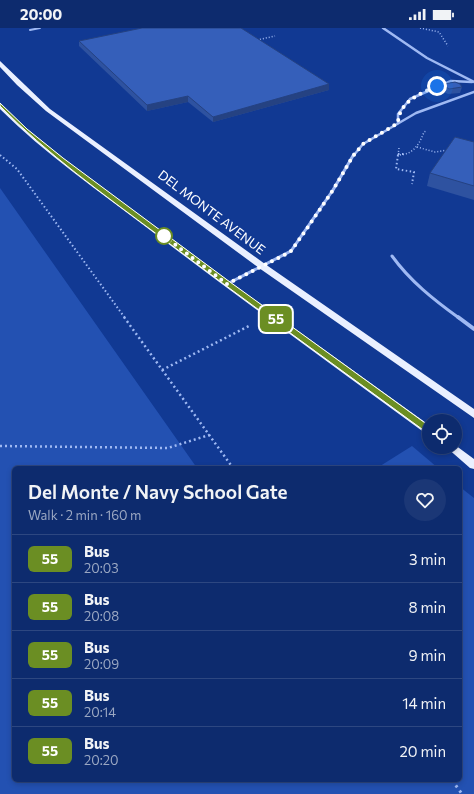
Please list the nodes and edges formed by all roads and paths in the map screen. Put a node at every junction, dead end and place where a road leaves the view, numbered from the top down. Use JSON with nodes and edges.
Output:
{"nodes":[{"id":1,"x":40,"y":28,"type":"edge"},
{"id":2,"x":383,"y":28,"type":"edge"},
{"id":3,"x":420,"y":28,"type":"edge"},
{"id":4,"x":30,"y":30,"type":"dead end"},
{"id":5,"x":274,"y":36,"type":"dead end"},
{"id":6,"x":254,"y":41,"type":"edge"},
{"id":7,"x":449,"y":48,"type":"dead end"},
{"id":8,"x":0,"y":63,"type":"edge"},
{"id":9,"x":474,"y":82,"type":"edge"},
{"id":10,"x":474,"y":88,"type":"edge"},
{"id":11,"x":474,"y":92,"type":"edge"},
{"id":12,"x":0,"y":105,"type":"edge"},
{"id":13,"x":398,"y":123,"type":"junction"},
{"id":14,"x":417,"y":147,"type":"dead end"},
{"id":15,"x":453,"y":150,"type":"edge"},
{"id":16,"x":398,"y":155,"type":"dead end"},
{"id":17,"x":0,"y":156,"type":"edge"},
{"id":18,"x":412,"y":184,"type":"dead end"},
{"id":19,"x":392,"y":256,"type":"dead end"},
{"id":20,"x":262,"y":266,"type":"junction"},
{"id":21,"x":227,"y":284,"type":"junction"},
{"id":22,"x":253,"y":324,"type":"dead end"},
{"id":23,"x":474,"y":329,"type":"edge"},
{"id":24,"x":162,"y":370,"type":"junction"},
{"id":25,"x":474,"y":414,"type":"edge"},
{"id":26,"x":422,"y":425,"type":"edge"},
{"id":27,"x":209,"y":434,"type":"junction"},
{"id":28,"x":0,"y":446,"type":"edge"},
{"id":29,"x":460,"y":454,"type":"edge"},
{"id":30,"x":474,"y":465,"type":"edge"},
{"id":31,"x":232,"y":466,"type":"edge"},
{"id":32,"x":453,"y":782,"type":"edge"},
{"id":33,"x":462,"y":794,"type":"edge"}],
"edges":[{"from":1,"to":4,"type":"lane"},
{"from":2,"to":9,"type":"street"},
{"from":3,"to":7,"type":"path"},
{"from":5,"to":6,"type":"path"},
{"from":8,"to":20,"type":"main road","name":"DEL MONTE AVENUE"},
{"from":9,"to":10,"type":"street"},
{"from":9,"to":13,"type":"street"},
{"from":11,"to":13,"type":"street"},
{"from":12,"to":21,"type":"main road"},
{"from":13,"to":20,"type":"street"},
{"from":14,"to":15,"type":"path"},
{"from":16,"to":18,"type":"path"},
{"from":17,"to":24,"type":"path"},
{"from":19,"to":23,"type":"street"},
{"from":20,"to":21,"type":"street"},
{"from":20,"to":25,"type":"main road","name":"DEL MONTE AVENUE"},
{"from":21,"to":26,"type":"main road"},
{"from":22,"to":24,"type":"path"},
{"from":24,"to":27,"type":"path"},
{"from":27,"to":28,"type":"path"},
{"from":27,"to":31,"type":"path"},
{"from":29,"to":30,"type":"main road"},
{"from":32,"to":33,"type":"path"}]}
